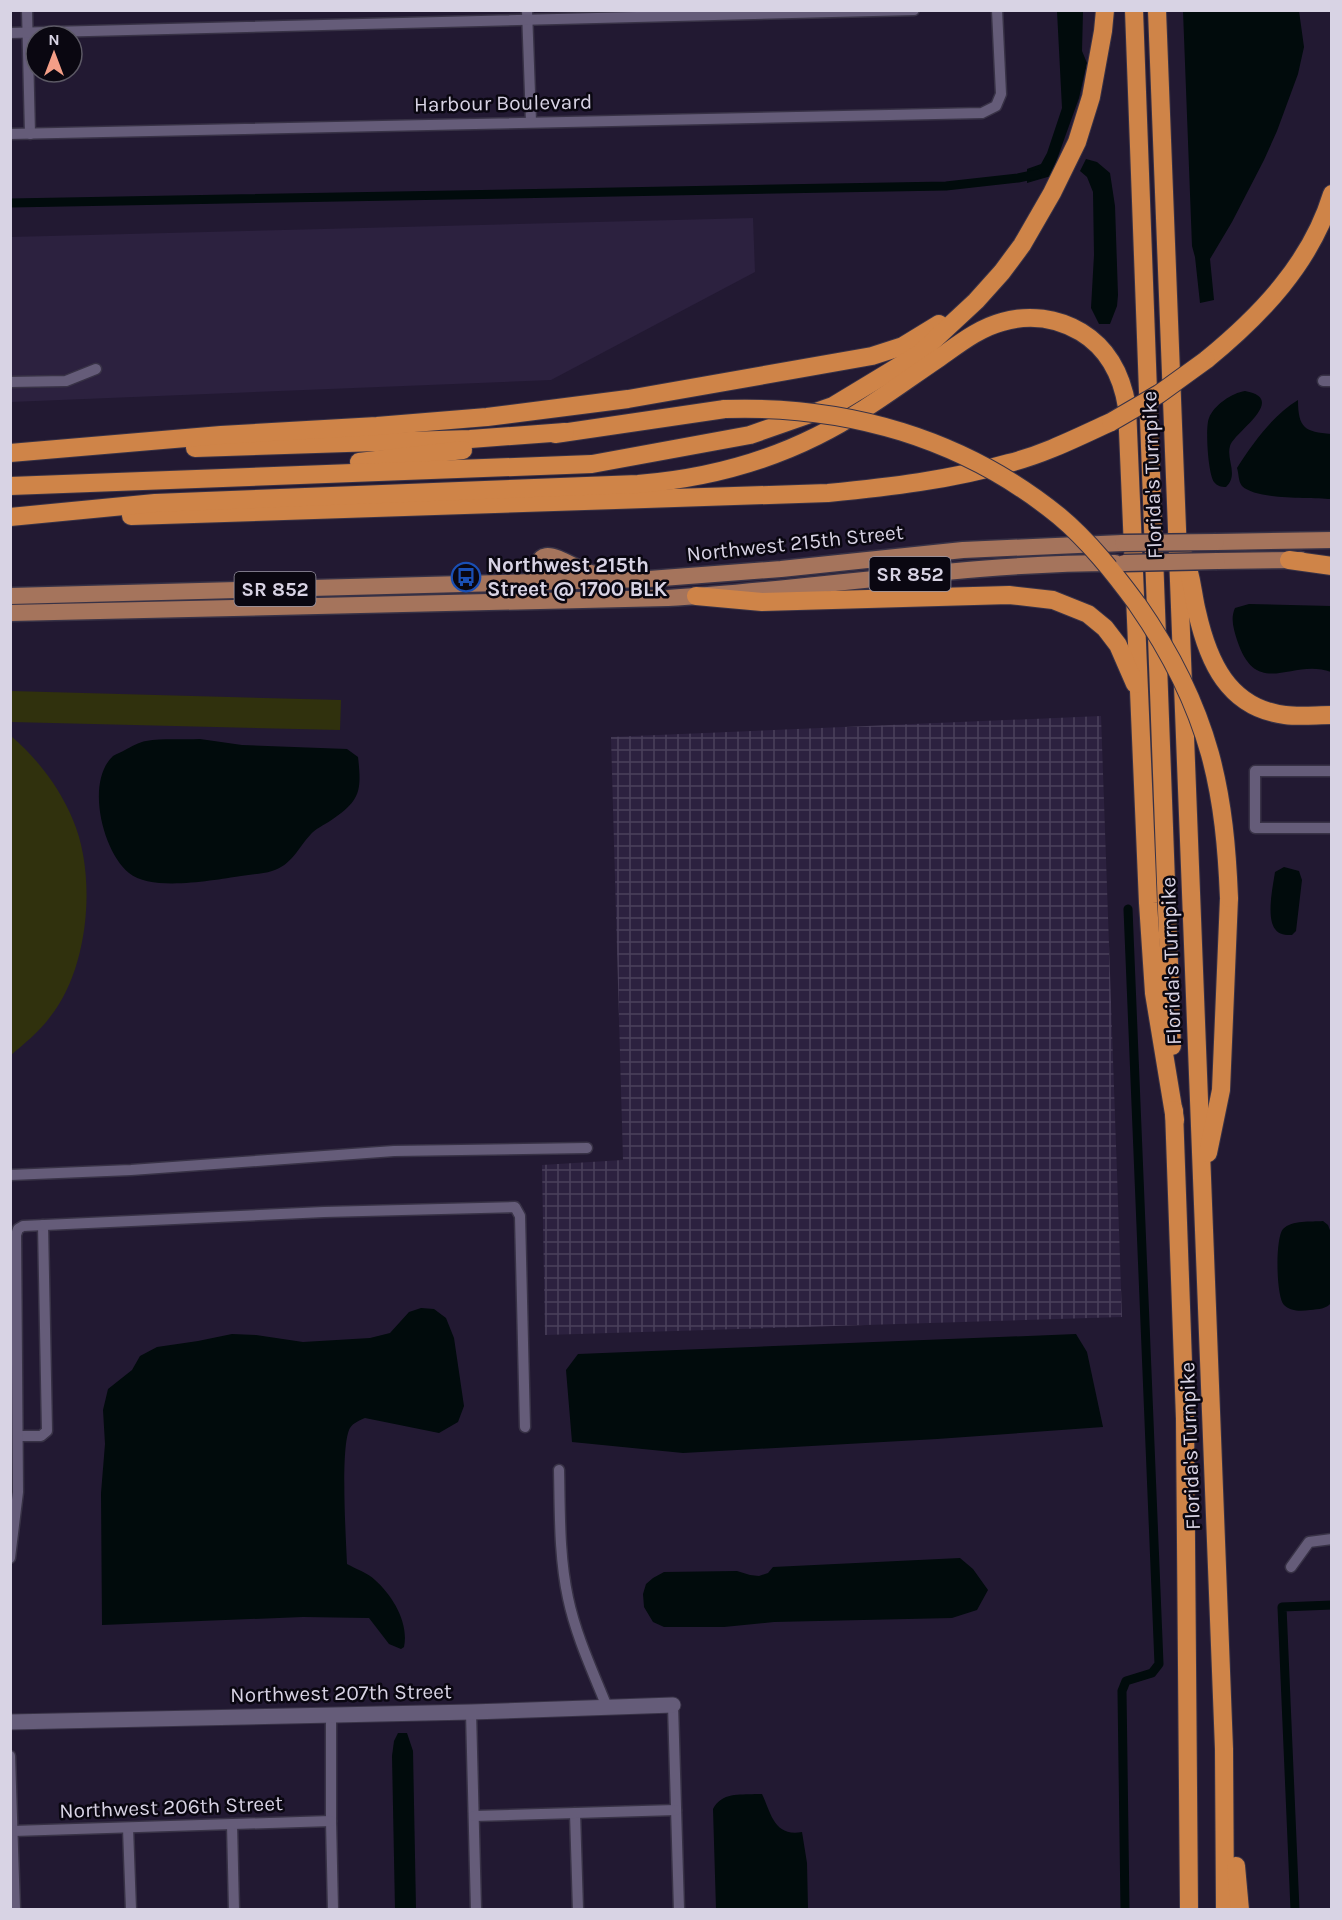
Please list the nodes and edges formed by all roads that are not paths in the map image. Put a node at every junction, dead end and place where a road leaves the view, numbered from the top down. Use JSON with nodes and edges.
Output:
{"nodes":[{"id":1,"x":914,"y":10,"type":"edge"},
{"id":2,"x":997,"y":10,"type":"edge"},
{"id":3,"x":1105,"y":10,"type":"edge"},
{"id":4,"x":1134,"y":10,"type":"edge"},
{"id":5,"x":1157,"y":10,"type":"edge"},
{"id":6,"x":527,"y":15,"type":"edge"},
{"id":7,"x":84,"y":30,"type":"edge"},
{"id":8,"x":29,"y":84,"type":"edge"},
{"id":9,"x":531,"y":122,"type":"junction"},
{"id":10,"x":10,"y":134,"type":"edge"},
{"id":11,"x":30,"y":134,"type":"junction"},
{"id":12,"x":1332,"y":194,"type":"edge"},
{"id":13,"x":1047,"y":202,"type":"junction"},
{"id":14,"x":96,"y":369,"type":"dead end"},
{"id":15,"x":10,"y":382,"type":"edge"},
{"id":16,"x":565,"y":432,"type":"junction"},
{"id":17,"x":10,"y":454,"type":"edge"},
{"id":18,"x":233,"y":476,"type":"junction"},
{"id":19,"x":10,"y":486,"type":"edge"},
{"id":20,"x":10,"y":519,"type":"edge"},
{"id":21,"x":1177,"y":540,"type":"junction"},
{"id":22,"x":1332,"y":540,"type":"edge"},
{"id":23,"x":1332,"y":559,"type":"edge"},
{"id":24,"x":1289,"y":560,"type":"junction"},
{"id":25,"x":1332,"y":566,"type":"edge"},
{"id":26,"x":616,"y":581,"type":"junction"},
{"id":27,"x":539,"y":583,"type":"junction"},
{"id":28,"x":10,"y":596,"type":"edge"},
{"id":29,"x":696,"y":597,"type":"junction"},
{"id":30,"x":10,"y":613,"type":"edge"},
{"id":31,"x":1140,"y":697,"type":"junction"},
{"id":32,"x":1332,"y":715,"type":"edge"},
{"id":33,"x":1332,"y":771,"type":"edge"},
{"id":34,"x":1332,"y":828,"type":"edge"},
{"id":35,"x":1175,"y":1120,"type":"junction"},
{"id":36,"x":587,"y":1148,"type":"dead end"},
{"id":37,"x":10,"y":1175,"type":"edge"},
{"id":38,"x":1203,"y":1181,"type":"junction"},
{"id":39,"x":43,"y":1225,"type":"junction"},
{"id":40,"x":525,"y":1426,"type":"dead end"},
{"id":41,"x":18,"y":1436,"type":"junction"},
{"id":42,"x":559,"y":1470,"type":"dead end"},
{"id":43,"x":1332,"y":1539,"type":"edge"},
{"id":44,"x":10,"y":1558,"type":"edge"},
{"id":45,"x":1292,"y":1567,"type":"dead end"},
{"id":46,"x":672,"y":1705,"type":"joint"},
{"id":47,"x":607,"y":1707,"type":"junction"},
{"id":48,"x":471,"y":1712,"type":"junction"},
{"id":49,"x":331,"y":1714,"type":"junction"},
{"id":50,"x":10,"y":1722,"type":"edge"},
{"id":51,"x":1224,"y":1749,"type":"junction"},
{"id":52,"x":10,"y":1756,"type":"edge"},
{"id":53,"x":676,"y":1810,"type":"junction"},
{"id":54,"x":575,"y":1813,"type":"junction"},
{"id":55,"x":474,"y":1816,"type":"junction"},
{"id":56,"x":331,"y":1821,"type":"junction"},
{"id":57,"x":232,"y":1824,"type":"junction"},
{"id":58,"x":129,"y":1828,"type":"junction"},
{"id":59,"x":13,"y":1831,"type":"junction"},
{"id":60,"x":15,"y":1910,"type":"edge"},
{"id":61,"x":131,"y":1910,"type":"edge"},
{"id":62,"x":234,"y":1910,"type":"edge"},
{"id":63,"x":333,"y":1910,"type":"edge"},
{"id":64,"x":476,"y":1910,"type":"edge"},
{"id":65,"x":578,"y":1910,"type":"edge"},
{"id":66,"x":679,"y":1910,"type":"edge"},
{"id":67,"x":1189,"y":1910,"type":"edge"},
{"id":68,"x":1226,"y":1910,"type":"edge"},
{"id":69,"x":1240,"y":1910,"type":"edge"}],
"edges":[{"from":1,"to":6,"type":"street"},
{"from":2,"to":9,"type":"street","name":"Harbour Boulevard"},
{"from":3,"to":13,"type":"highway"},
{"from":4,"to":35,"type":"highway","name":"Florida's Turnpike"},
{"from":5,"to":21,"type":"highway","name":"Florida's Turnpike"},
{"from":6,"to":7,"type":"street"},
{"from":6,"to":9,"type":"street"},
{"from":8,"to":11,"type":"street"},
{"from":9,"to":11,"type":"street","name":"Harbour Boulevard"},
{"from":10,"to":11,"type":"street","name":"Harbour Boulevard"},
{"from":12,"to":20,"type":"highway","bridge":true},
{"from":13,"to":17,"type":"highway"},
{"from":13,"to":18,"type":"highway"},
{"from":14,"to":15,"type":"street"},
{"from":16,"to":17,"type":"highway"},
{"from":16,"to":18,"type":"highway"},
{"from":16,"to":38,"type":"highway","bridge":true},
{"from":18,"to":19,"type":"highway"},
{"from":20,"to":31,"type":"highway"},
{"from":21,"to":32,"type":"highway"},
{"from":21,"to":38,"type":"highway","name":"Florida's Turnpike"},
{"from":22,"to":26,"type":"main road","name":"Northwest 215th Street","number":"SR 852","bridge":true},
{"from":23,"to":24,"type":"main road","name":"Northwest 215th Street","number":"SR 852"},
{"from":24,"to":25,"type":"highway"},
{"from":24,"to":29,"type":"main road","name":"Northwest 215th Street","number":"SR 852","bridge":true},
{"from":26,"to":27,"type":"main road","name":"Northwest 215th Street","number":"SR 852"},
{"from":26,"to":27,"type":"main road"},
{"from":27,"to":28,"type":"main road","name":"Northwest 215th Street","number":"SR 852"},
{"from":29,"to":30,"type":"main road","name":"Northwest 215th Street","number":"SR 852"},
{"from":29,"to":31,"type":"highway"},
{"from":31,"to":35,"type":"highway"},
{"from":33,"to":34,"type":"street"},
{"from":35,"to":67,"type":"highway","name":"Florida's Turnpike"},
{"from":36,"to":37,"type":"street"},
{"from":38,"to":51,"type":"highway","name":"Florida's Turnpike"},
{"from":39,"to":40,"type":"street"},
{"from":39,"to":41,"type":"street"},
{"from":39,"to":41,"type":"street"},
{"from":41,"to":44,"type":"street"},
{"from":42,"to":47,"type":"street"},
{"from":43,"to":45,"type":"street"},
{"from":46,"to":47,"type":"street","name":"Northwest 207th Street"},
{"from":46,"to":53,"type":"street"},
{"from":47,"to":48,"type":"street","name":"Northwest 207th Street"},
{"from":48,"to":49,"type":"street","name":"Northwest 207th Street"},
{"from":48,"to":55,"type":"street"},
{"from":49,"to":50,"type":"street","name":"Northwest 207th Street"},
{"from":49,"to":56,"type":"street"},
{"from":51,"to":68,"type":"highway","name":"Florida's Turnpike"},
{"from":51,"to":69,"type":"highway"},
{"from":52,"to":59,"type":"street"},
{"from":53,"to":54,"type":"street"},
{"from":53,"to":66,"type":"street"},
{"from":54,"to":55,"type":"street"},
{"from":54,"to":65,"type":"street"},
{"from":55,"to":64,"type":"street"},
{"from":56,"to":57,"type":"street","name":"Northwest 206th Street"},
{"from":56,"to":63,"type":"street"},
{"from":57,"to":58,"type":"street","name":"Northwest 206th Street"},
{"from":57,"to":62,"type":"street"},
{"from":58,"to":59,"type":"street","name":"Northwest 206th Street"},
{"from":58,"to":61,"type":"street"},
{"from":59,"to":60,"type":"street"}]}
